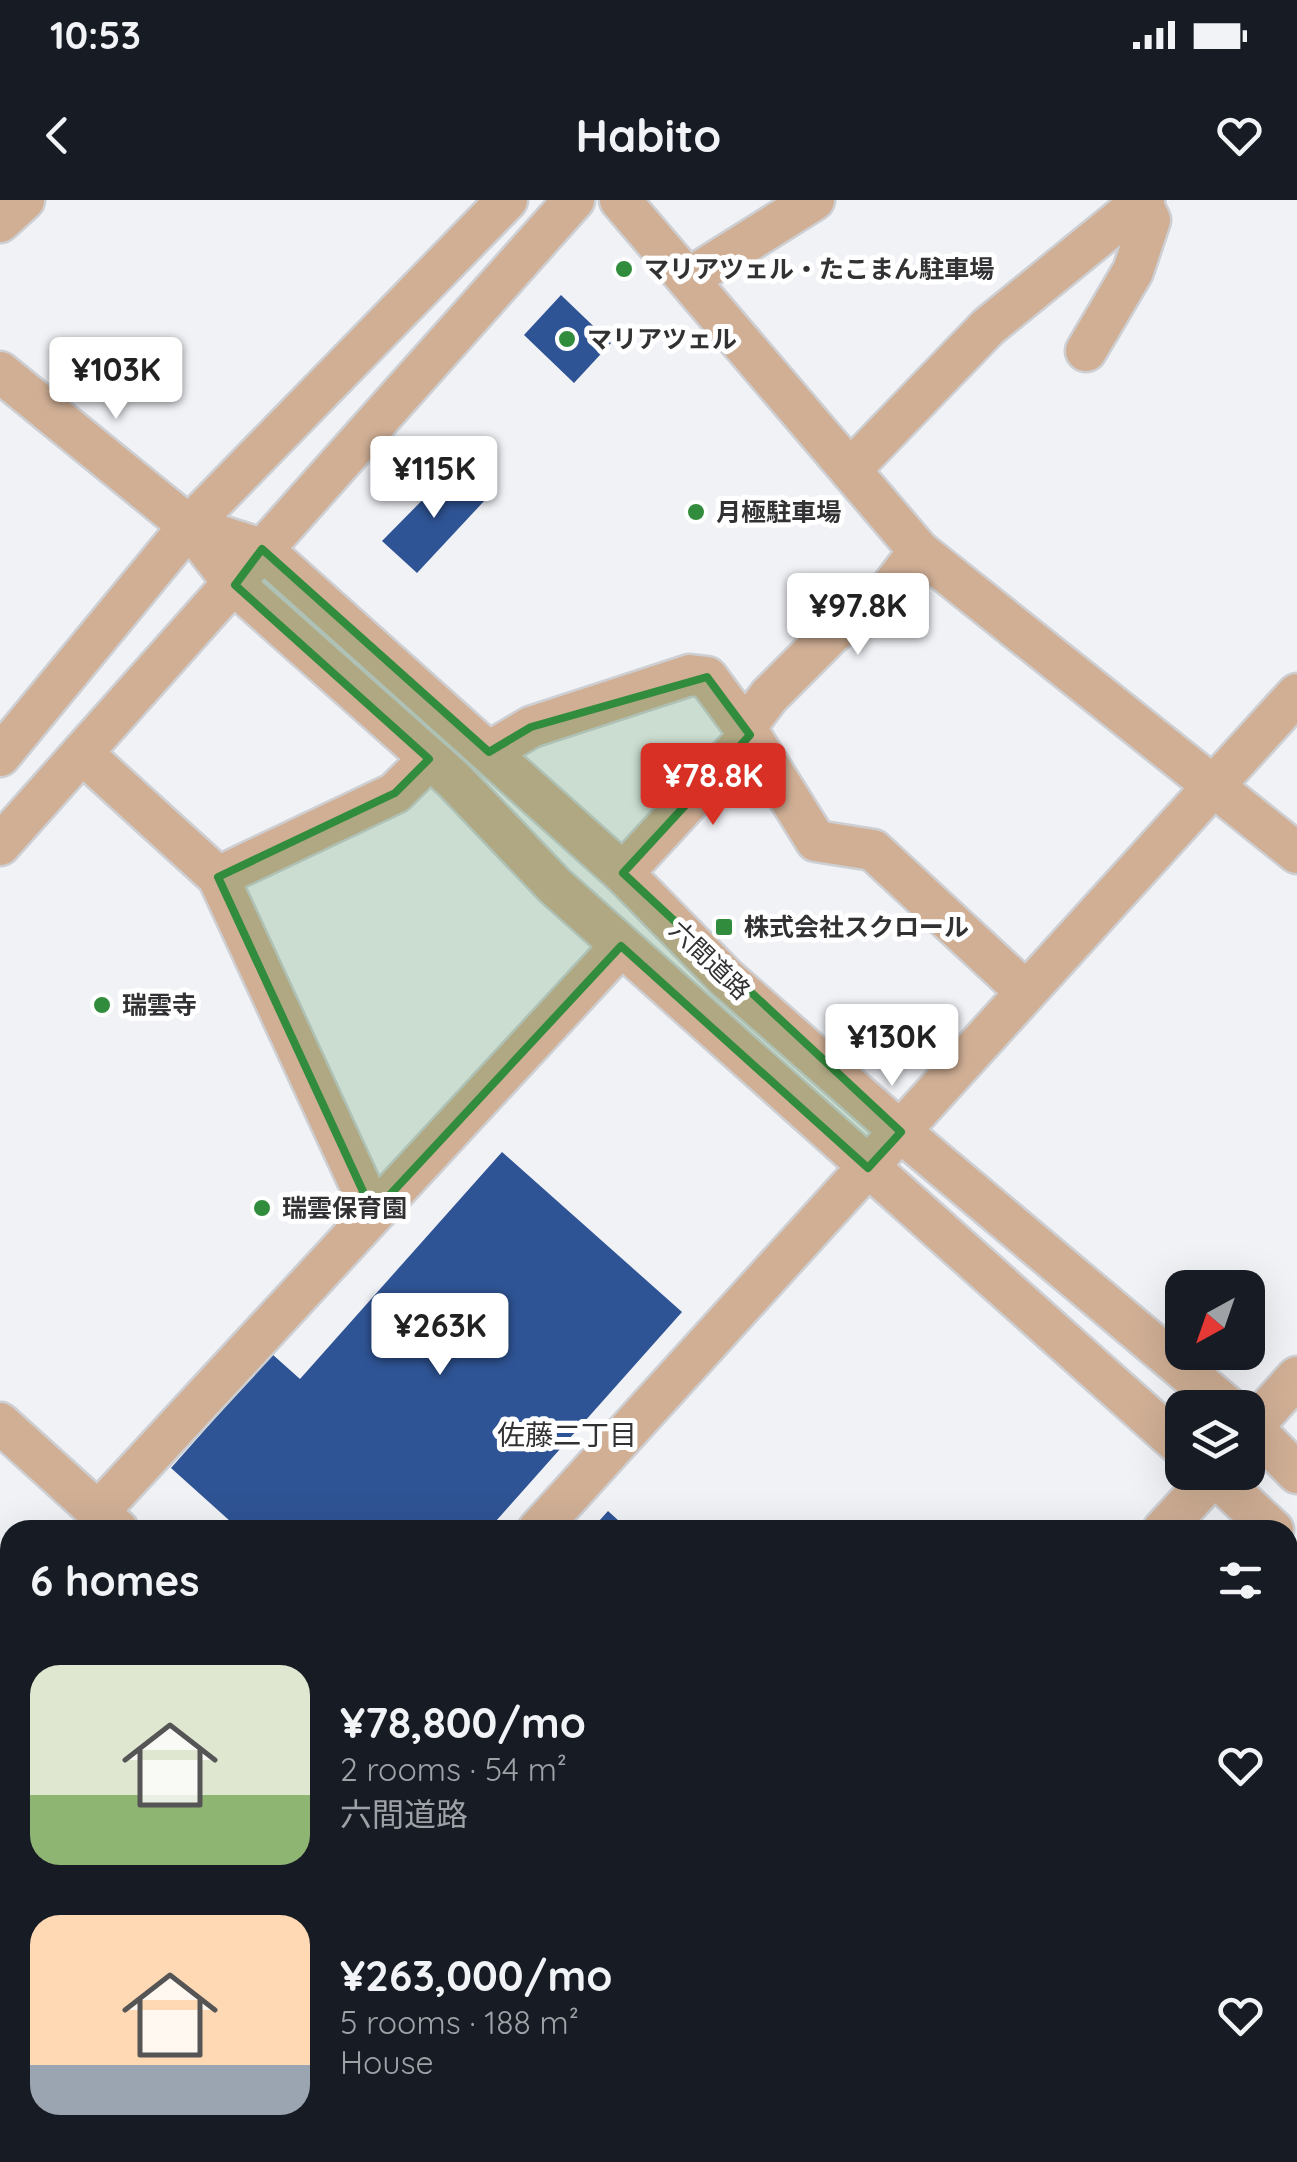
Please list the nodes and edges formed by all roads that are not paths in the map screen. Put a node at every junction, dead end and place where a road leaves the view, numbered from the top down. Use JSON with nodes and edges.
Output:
{"nodes":[{"id":1,"x":24,"y":200,"type":"edge"},
{"id":2,"x":506,"y":200,"type":"edge"},
{"id":3,"x":574,"y":200,"type":"edge"},
{"id":4,"x":620,"y":200,"type":"edge"},
{"id":5,"x":814,"y":200,"type":"edge"},
{"id":6,"x":1142,"y":201,"type":"edge"},
{"id":7,"x":0,"y":222,"type":"edge"},
{"id":8,"x":688,"y":280,"type":"junction"},
{"id":9,"x":1086,"y":352,"type":"dead end"},
{"id":10,"x":0,"y":372,"type":"edge"},
{"id":11,"x":850,"y":470,"type":"junction"},
{"id":12,"x":189,"y":526,"type":"junction"},
{"id":13,"x":262,"y":549,"type":"junction"},
{"id":14,"x":919,"y":551,"type":"junction"},
{"id":15,"x":235,"y":584,"type":"junction"},
{"id":16,"x":1297,"y":694,"type":"edge"},
{"id":17,"x":748,"y":731,"type":"junction"},
{"id":18,"x":490,"y":752,"type":"junction"},
{"id":19,"x":83,"y":754,"type":"junction"},
{"id":20,"x":0,"y":756,"type":"edge"},
{"id":21,"x":428,"y":758,"type":"junction"},
{"id":22,"x":1214,"y":788,"type":"junction"},
{"id":23,"x":0,"y":846,"type":"edge"},
{"id":24,"x":1297,"y":853,"type":"edge"},
{"id":25,"x":623,"y":873,"type":"junction"},
{"id":26,"x":218,"y":878,"type":"junction"},
{"id":27,"x":620,"y":946,"type":"junction"},
{"id":28,"x":1024,"y":990,"type":"junction"},
{"id":29,"x":901,"y":1132,"type":"junction"},
{"id":30,"x":868,"y":1168,"type":"junction"},
{"id":31,"x":374,"y":1213,"type":"junction"},
{"id":32,"x":1297,"y":1377,"type":"edge"},
{"id":33,"x":1208,"y":1390,"type":"edge"},
{"id":34,"x":1265,"y":1402,"type":"edge"},
{"id":35,"x":0,"y":1423,"type":"edge"},
{"id":36,"x":1165,"y":1432,"type":"edge"},
{"id":37,"x":1265,"y":1441,"type":"edge"},
{"id":38,"x":1297,"y":1472,"type":"edge"},
{"id":39,"x":1198,"y":1490,"type":"edge"},
{"id":40,"x":1229,"y":1490,"type":"edge"},
{"id":41,"x":107,"y":1520,"type":"edge"},
{"id":42,"x":109,"y":1520,"type":"edge"},
{"id":43,"x":547,"y":1520,"type":"edge"},
{"id":44,"x":1173,"y":1520,"type":"edge"},
{"id":45,"x":1262,"y":1520,"type":"edge"}],
"edges":[{"from":1,"to":7,"type":"street"},
{"from":2,"to":12,"type":"street"},
{"from":3,"to":13,"type":"street"},
{"from":4,"to":8,"type":"street"},
{"from":5,"to":8,"type":"street"},
{"from":6,"to":9,"type":"street"},
{"from":6,"to":11,"type":"street"},
{"from":8,"to":11,"type":"street"},
{"from":10,"to":12,"type":"street","name":"六間道路"},
{"from":11,"to":14,"type":"street"},
{"from":12,"to":13,"type":"street","name":"六間道路"},
{"from":12,"to":15,"type":"street","name":"六間道路"},
{"from":12,"to":20,"type":"street"},
{"from":13,"to":15,"type":"street"},
{"from":13,"to":18,"type":"street","name":"六間道路"},
{"from":14,"to":17,"type":"street"},
{"from":14,"to":22,"type":"street"},
{"from":15,"to":19,"type":"street"},
{"from":15,"to":21,"type":"street","name":"六間道路"},
{"from":16,"to":22,"type":"street"},
{"from":17,"to":18,"type":"street"},
{"from":17,"to":25,"type":"street"},
{"from":17,"to":28,"type":"street"},
{"from":18,"to":25,"type":"street","name":"六間道路"},
{"from":19,"to":23,"type":"street"},
{"from":19,"to":26,"type":"street"},
{"from":21,"to":26,"type":"street"},
{"from":21,"to":27,"type":"street","name":"六間道路"},
{"from":22,"to":24,"type":"street"},
{"from":22,"to":28,"type":"street"},
{"from":25,"to":29,"type":"street","name":"六間道路"},
{"from":26,"to":31,"type":"street"},
{"from":27,"to":30,"type":"street","name":"六間道路"},
{"from":27,"to":31,"type":"street"},
{"from":28,"to":29,"type":"street"},
{"from":29,"to":30,"type":"street"},
{"from":29,"to":33,"type":"street","name":"六間道路"},
{"from":30,"to":36,"type":"street","name":"六間道路"},
{"from":30,"to":43,"type":"street"},
{"from":31,"to":42,"type":"street"},
{"from":32,"to":34,"type":"street"},
{"from":35,"to":41,"type":"street"},
{"from":37,"to":38,"type":"street","name":"六間道路"},
{"from":39,"to":44,"type":"street"},
{"from":40,"to":45,"type":"street"}]}
